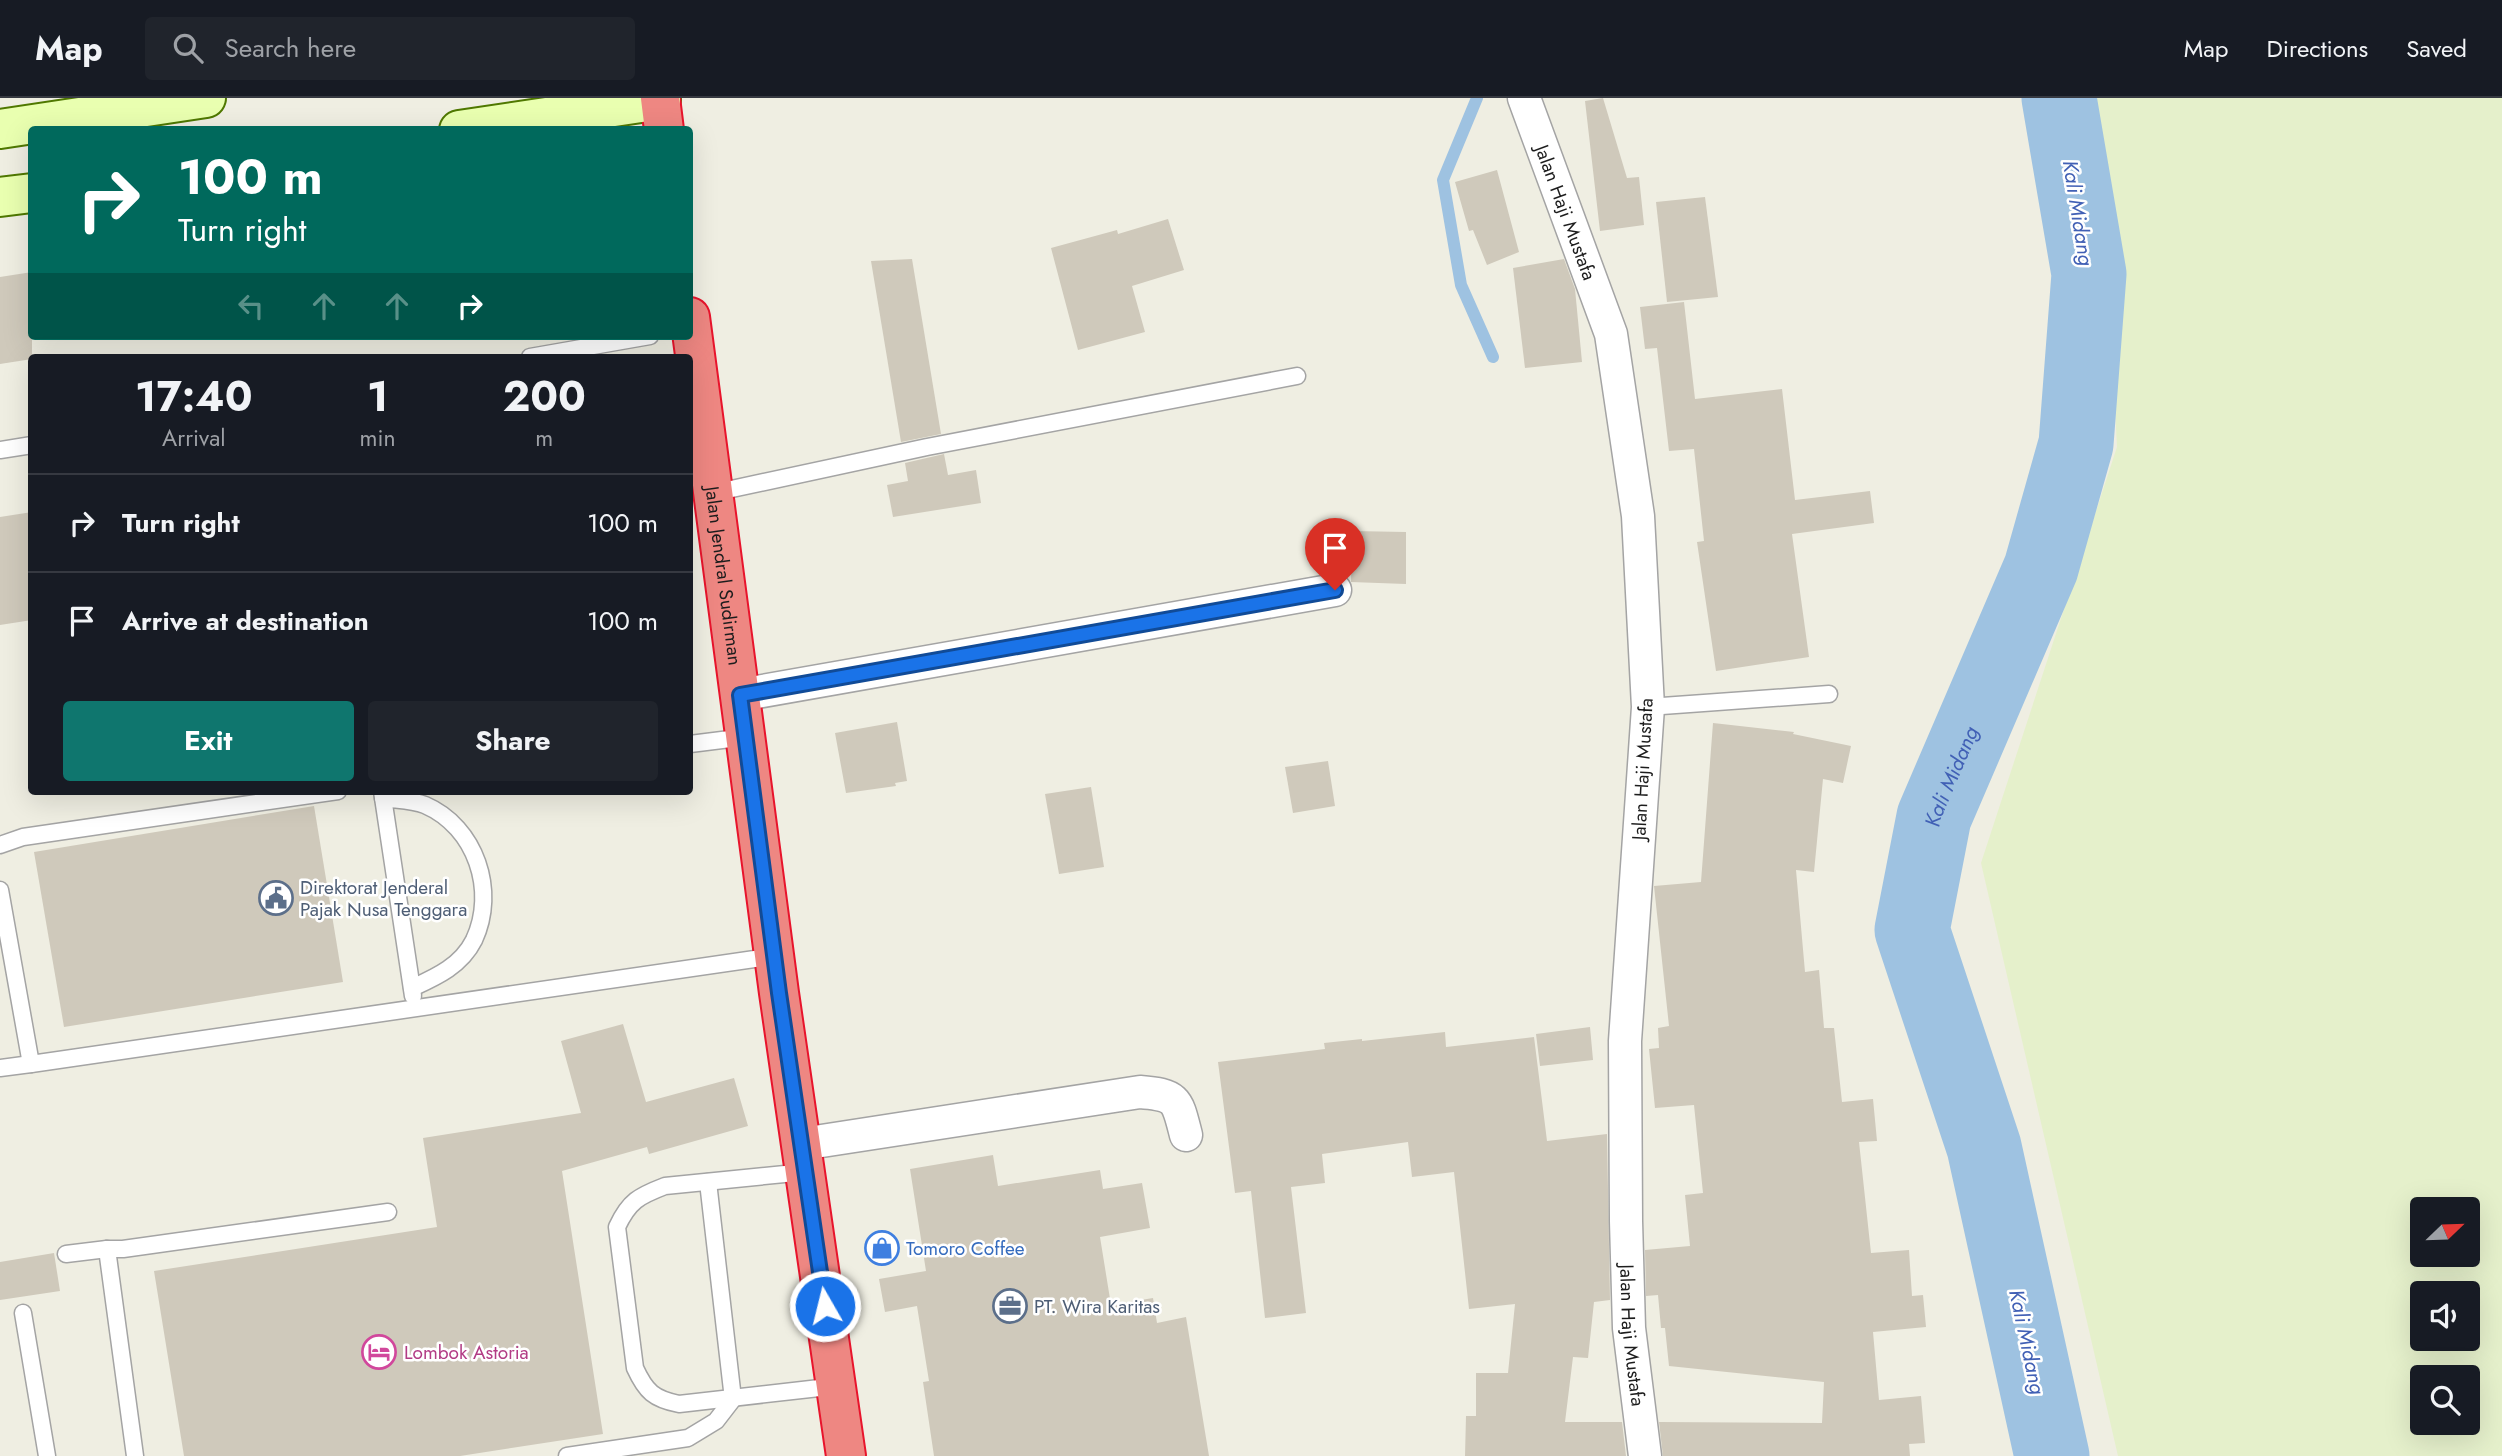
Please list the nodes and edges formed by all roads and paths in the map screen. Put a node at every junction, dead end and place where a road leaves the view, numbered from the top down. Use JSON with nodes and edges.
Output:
{"nodes":[{"id":1,"x":206,"y":98,"type":"edge"},
{"id":2,"x":1524,"y":98,"type":"edge"},
{"id":3,"x":662,"y":109,"type":"edge"},
{"id":4,"x":498,"y":126,"type":"edge"},
{"id":5,"x":0,"y":130,"type":"edge"},
{"id":6,"x":28,"y":193,"type":"edge"},
{"id":7,"x":0,"y":197,"type":"edge"},
{"id":8,"x":627,"y":340,"type":"edge"},
{"id":9,"x":692,"y":340,"type":"edge"},
{"id":10,"x":547,"y":354,"type":"edge"},
{"id":11,"x":1297,"y":376,"type":"dead end"},
{"id":12,"x":28,"y":446,"type":"edge"},
{"id":13,"x":0,"y":450,"type":"edge"},
{"id":14,"x":713,"y":493,"type":"junction"},
{"id":15,"x":1335,"y":590,"type":"dead end"},
{"id":16,"x":1829,"y":694,"type":"dead end"},
{"id":17,"x":740,"y":695,"type":"junction"},
{"id":18,"x":1648,"y":707,"type":"junction"},
{"id":19,"x":746,"y":737,"type":"junction"},
{"id":20,"x":693,"y":744,"type":"edge"},
{"id":21,"x":311,"y":795,"type":"edge"},
{"id":22,"x":382,"y":795,"type":"edge"},
{"id":23,"x":0,"y":845,"type":"edge"},
{"id":24,"x":0,"y":891,"type":"edge"},
{"id":25,"x":775,"y":956,"type":"junction"},
{"id":26,"x":412,"y":988,"type":"junction"},
{"id":27,"x":415,"y":1009,"type":"junction"},
{"id":28,"x":31,"y":1064,"type":"junction"},
{"id":29,"x":0,"y":1068,"type":"edge"},
{"id":30,"x":1186,"y":1135,"type":"dead end"},
{"id":31,"x":804,"y":1158,"type":"junction"},
{"id":32,"x":708,"y":1182,"type":"junction"},
{"id":33,"x":388,"y":1212,"type":"dead end"},
{"id":34,"x":107,"y":1249,"type":"junction"},
{"id":35,"x":66,"y":1254,"type":"dead end"},
{"id":36,"x":23,"y":1313,"type":"dead end"},
{"id":37,"x":837,"y":1386,"type":"junction"},
{"id":38,"x":733,"y":1399,"type":"junction"},
{"id":39,"x":47,"y":1456,"type":"edge"},
{"id":40,"x":135,"y":1456,"type":"edge"},
{"id":41,"x":567,"y":1456,"type":"edge"},
{"id":42,"x":846,"y":1456,"type":"edge"},
{"id":43,"x":1645,"y":1456,"type":"edge"}],
"edges":[{"from":1,"to":5,"type":"main road"},
{"from":2,"to":18,"type":"street","name":"Jalan Haji Mustafa"},
{"from":3,"to":4,"type":"main road"},
{"from":6,"to":7,"type":"main road"},
{"from":8,"to":10,"type":"lane"},
{"from":9,"to":14,"type":"highway","name":"Jalan Jendral Sudirman"},
{"from":11,"to":14,"type":"lane"},
{"from":12,"to":13,"type":"lane"},
{"from":14,"to":17,"type":"highway","name":"Jalan Jendral Sudirman"},
{"from":15,"to":17,"type":"street"},
{"from":16,"to":18,"type":"lane"},
{"from":17,"to":19,"type":"highway","name":"Jalan Jendral Sudirman"},
{"from":18,"to":43,"type":"street","name":"Jalan Haji Mustafa"},
{"from":19,"to":20,"type":"lane"},
{"from":19,"to":25,"type":"highway","name":"Jalan Jendral Sudirman"},
{"from":21,"to":23,"type":"lane"},
{"from":22,"to":26,"type":"lane"},
{"from":22,"to":26,"type":"lane"},
{"from":24,"to":28,"type":"lane"},
{"from":25,"to":27,"type":"lane"},
{"from":25,"to":31,"type":"highway","name":"Jalan Jendral Sudirman"},
{"from":26,"to":27,"type":"lane"},
{"from":27,"to":28,"type":"lane"},
{"from":28,"to":29,"type":"lane"},
{"from":30,"to":31,"type":"street"},
{"from":31,"to":32,"type":"lane"},
{"from":31,"to":37,"type":"highway","name":"Jalan Jendral Sudirman"},
{"from":32,"to":38,"type":"lane"},
{"from":32,"to":38,"type":"lane"},
{"from":33,"to":34,"type":"lane"},
{"from":34,"to":35,"type":"lane"},
{"from":34,"to":40,"type":"lane"},
{"from":36,"to":39,"type":"lane"},
{"from":37,"to":38,"type":"lane"},
{"from":37,"to":42,"type":"highway","name":"Jalan Jendral Sudirman"},
{"from":38,"to":41,"type":"lane"}]}
